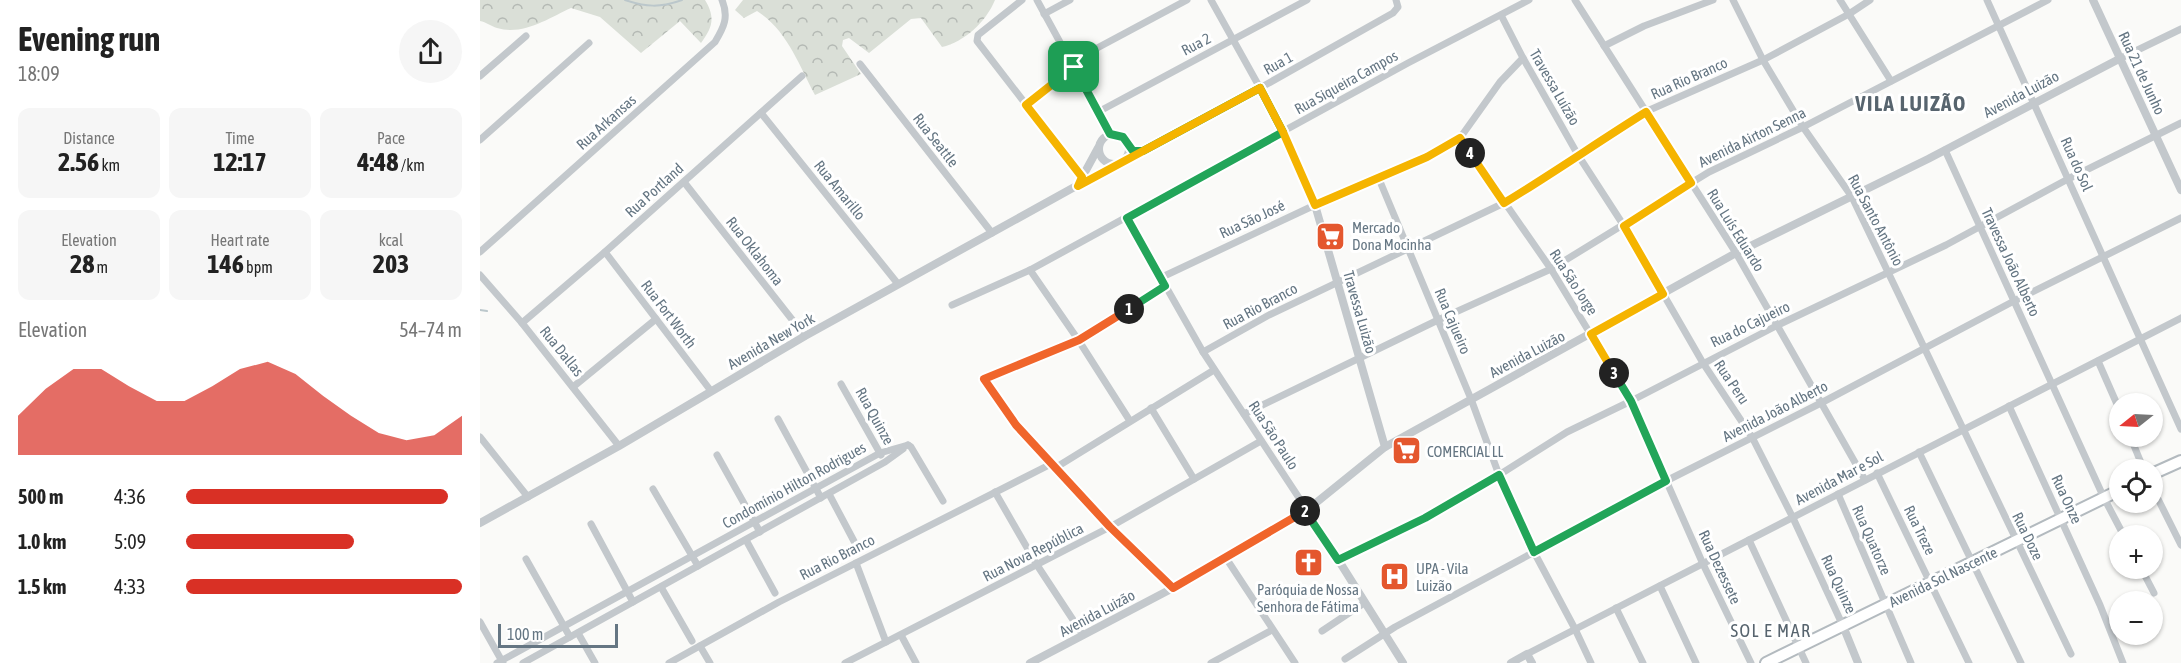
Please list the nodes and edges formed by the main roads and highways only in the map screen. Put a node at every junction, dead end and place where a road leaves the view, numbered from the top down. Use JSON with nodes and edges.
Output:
{"nodes":[{"id":1,"x":2181,"y":461,"type":"edge"},
{"id":2,"x":2163,"y":469,"type":"edge"},
{"id":3,"x":2109,"y":496,"type":"edge"},
{"id":4,"x":1766,"y":663,"type":"edge"}],
"edges":[{"from":1,"to":2,"type":"main road"},
{"from":3,"to":4,"type":"main road","name":"Avenida Sol Nascente"}]}
